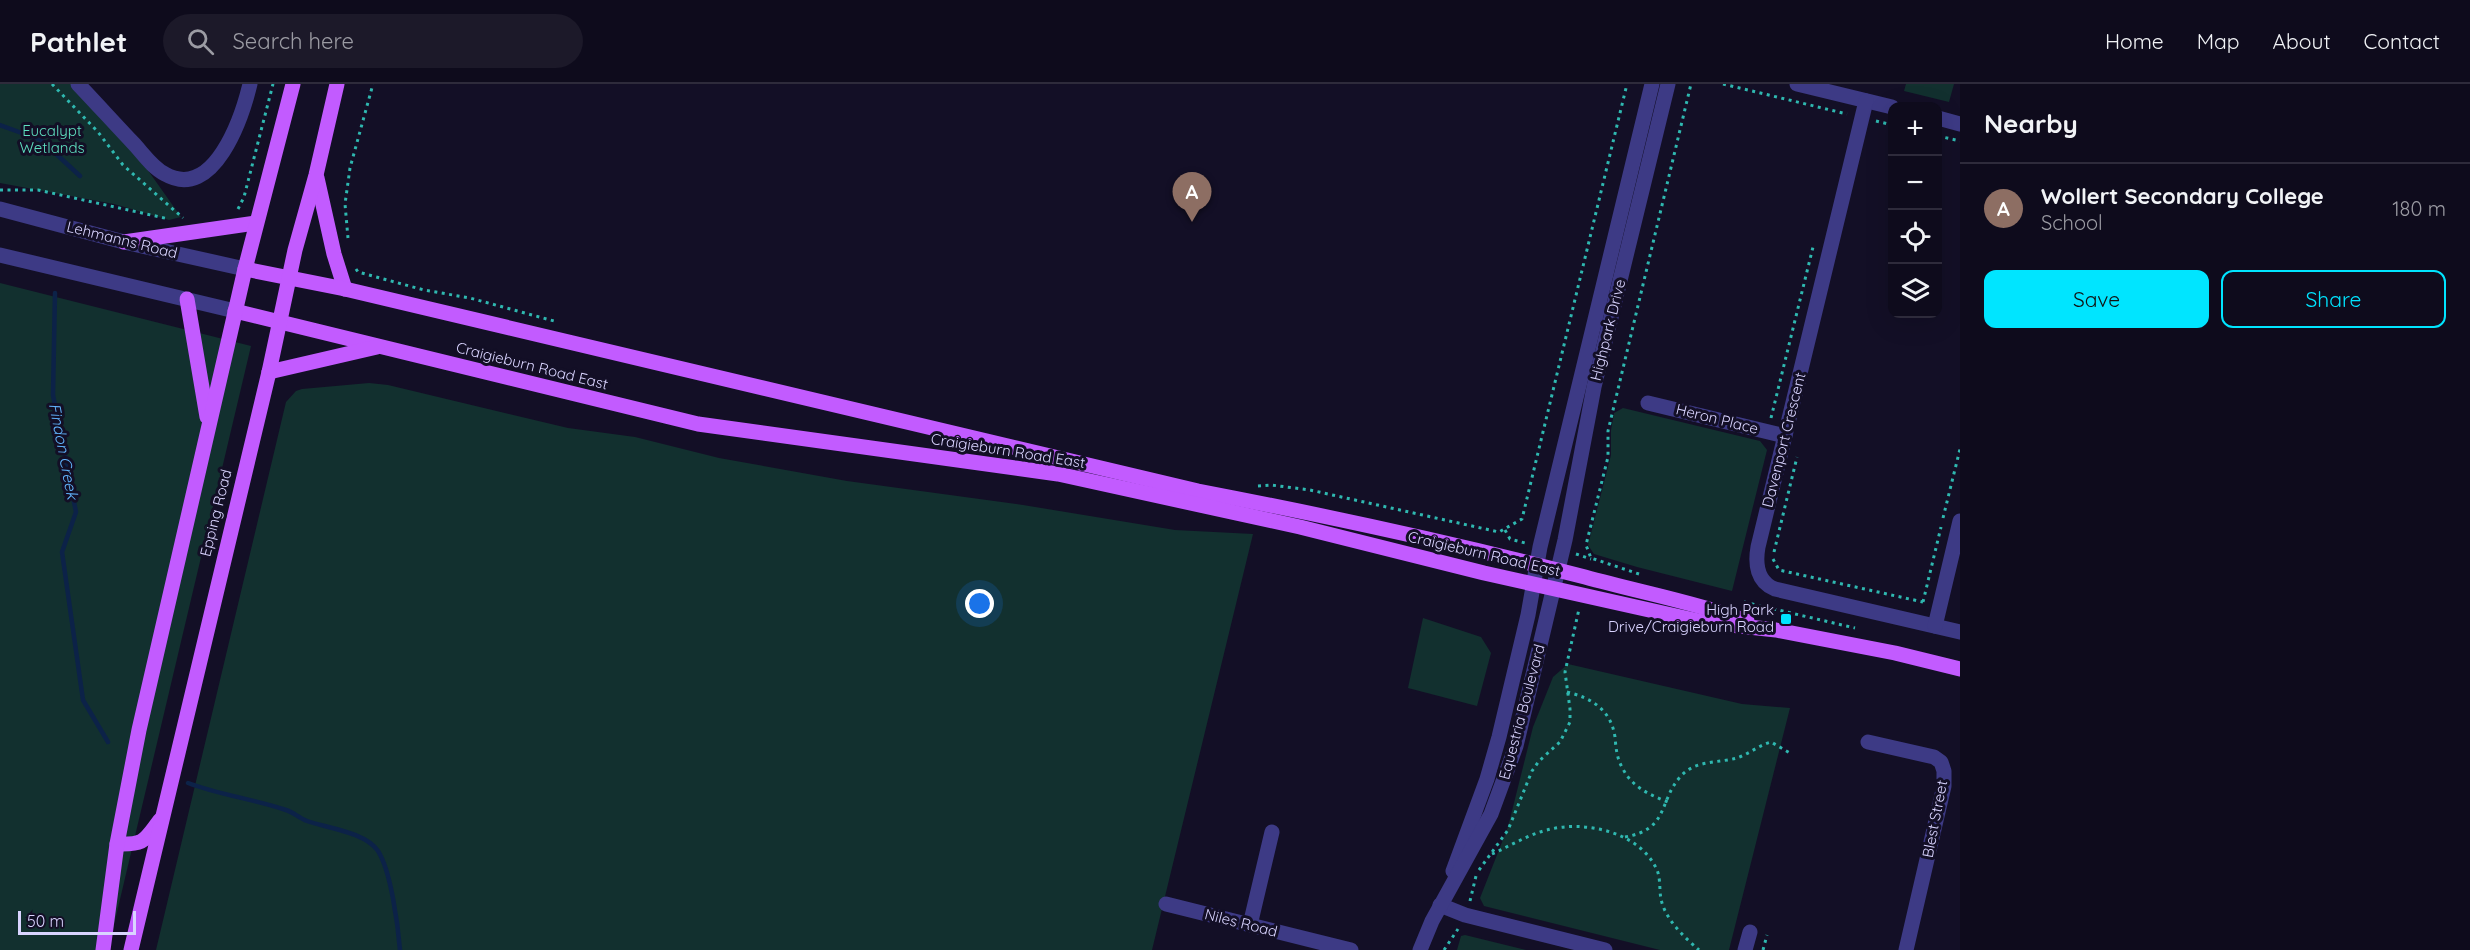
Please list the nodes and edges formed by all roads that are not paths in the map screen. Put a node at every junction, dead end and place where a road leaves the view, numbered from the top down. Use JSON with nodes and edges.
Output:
{"nodes":[{"id":1,"x":78,"y":84,"type":"edge"},
{"id":2,"x":250,"y":84,"type":"edge"},
{"id":3,"x":293,"y":84,"type":"edge"},
{"id":4,"x":337,"y":84,"type":"edge"},
{"id":5,"x":1652,"y":84,"type":"edge"},
{"id":6,"x":1668,"y":84,"type":"edge"},
{"id":7,"x":1797,"y":84,"type":"edge"},
{"id":8,"x":1866,"y":101,"type":"junction"},
{"id":9,"x":1888,"y":106,"type":"edge"},
{"id":10,"x":1942,"y":119,"type":"edge"},
{"id":11,"x":1960,"y":124,"type":"edge"},
{"id":12,"x":316,"y":175,"type":"junction"},
{"id":13,"x":0,"y":209,"type":"edge"},
{"id":14,"x":256,"y":223,"type":"junction"},
{"id":15,"x":124,"y":242,"type":"junction"},
{"id":16,"x":0,"y":255,"type":"edge"},
{"id":17,"x":245,"y":269,"type":"junction"},
{"id":18,"x":289,"y":278,"type":"junction"},
{"id":19,"x":345,"y":289,"type":"junction"},
{"id":20,"x":187,"y":299,"type":"junction"},
{"id":21,"x":235,"y":311,"type":"junction"},
{"id":22,"x":279,"y":322,"type":"junction"},
{"id":23,"x":379,"y":346,"type":"junction"},
{"id":24,"x":268,"y":372,"type":"junction"},
{"id":25,"x":1648,"y":403,"type":"dead end"},
{"id":26,"x":209,"y":426,"type":"junction"},
{"id":27,"x":1785,"y":436,"type":"junction"},
{"id":28,"x":1960,"y":521,"type":"edge"},
{"id":29,"x":1536,"y":574,"type":"junction"},
{"id":30,"x":1556,"y":579,"type":"junction"},
{"id":31,"x":1935,"y":626,"type":"junction"},
{"id":32,"x":1776,"y":630,"type":"junction"},
{"id":33,"x":1960,"y":632,"type":"edge"},
{"id":34,"x":1960,"y":669,"type":"edge"},
{"id":35,"x":1868,"y":742,"type":"dead end"},
{"id":36,"x":1960,"y":767,"type":"edge"},
{"id":37,"x":1944,"y":771,"type":"junction"},
{"id":38,"x":163,"y":815,"type":"junction"},
{"id":39,"x":1272,"y":832,"type":"dead end"},
{"id":40,"x":117,"y":844,"type":"junction"},
{"id":41,"x":1166,"y":904,"type":"dead end"},
{"id":42,"x":1440,"y":905,"type":"junction"},
{"id":43,"x":1250,"y":924,"type":"junction"},
{"id":44,"x":1750,"y":932,"type":"dead end"},
{"id":45,"x":103,"y":950,"type":"edge"},
{"id":46,"x":131,"y":950,"type":"edge"},
{"id":47,"x":1351,"y":950,"type":"edge"},
{"id":48,"x":1420,"y":950,"type":"edge"},
{"id":49,"x":1605,"y":950,"type":"edge"},
{"id":50,"x":1745,"y":950,"type":"edge"},
{"id":51,"x":1906,"y":950,"type":"edge"}],
"edges":[{"from":1,"to":2,"type":"street"},
{"from":3,"to":14,"type":"main road","name":"Epping Road"},
{"from":4,"to":12,"type":"main road","name":"Epping Road"},
{"from":5,"to":29,"type":"street","name":"Highpark Drive"},
{"from":6,"to":30,"type":"street","name":"Highpark Drive"},
{"from":7,"to":8,"type":"street"},
{"from":8,"to":9,"type":"street"},
{"from":8,"to":27,"type":"street","name":"Davenport Crescent"},
{"from":10,"to":11,"type":"street"},
{"from":12,"to":18,"type":"main road","name":"Epping Road"},
{"from":12,"to":19,"type":"main road"},
{"from":13,"to":15,"type":"street","name":"Lehmanns Road"},
{"from":14,"to":15,"type":"main road"},
{"from":14,"to":17,"type":"main road","name":"Epping Road"},
{"from":15,"to":17,"type":"street","name":"Lehmanns Road"},
{"from":16,"to":20,"type":"street"},
{"from":17,"to":18,"type":"main road","name":"Craigieburn Road East"},
{"from":17,"to":21,"type":"main road","name":"Epping Road"},
{"from":18,"to":19,"type":"main road","name":"Craigieburn Road East"},
{"from":18,"to":22,"type":"main road","name":"Epping Road"},
{"from":19,"to":29,"type":"main road","name":"Craigieburn Road East"},
{"from":20,"to":21,"type":"street"},
{"from":20,"to":26,"type":"main road"},
{"from":21,"to":22,"type":"main road","name":"Craigieburn Road East"},
{"from":21,"to":26,"type":"main road","name":"Epping Road"},
{"from":22,"to":23,"type":"main road","name":"Craigieburn Road East"},
{"from":22,"to":24,"type":"main road","name":"Epping Road"},
{"from":23,"to":24,"type":"main road"},
{"from":23,"to":29,"type":"main road","name":"Craigieburn Road East"},
{"from":24,"to":38,"type":"main road","name":"Epping Road"},
{"from":25,"to":27,"type":"street","name":"Heron Place"},
{"from":26,"to":40,"type":"main road","name":"Epping Road"},
{"from":27,"to":31,"type":"street","name":"Davenport Crescent"},
{"from":28,"to":31,"type":"street"},
{"from":29,"to":30,"type":"main road","name":"Craigieburn Road East"},
{"from":29,"to":42,"type":"street","name":"Equestria Boulevard"},
{"from":30,"to":32,"type":"main road","name":"Craigieburn Road East"},
{"from":30,"to":32,"type":"main road","name":"Craigieburn Road East"},
{"from":30,"to":42,"type":"street","name":"Equestria Boulevard"},
{"from":31,"to":33,"type":"street","name":"Davenport Crescent"},
{"from":32,"to":34,"type":"main road","name":"Craigieburn Road East"},
{"from":35,"to":37,"type":"street","name":"Blest Street"},
{"from":36,"to":37,"type":"street"},
{"from":37,"to":51,"type":"street","name":"Blest Street"},
{"from":38,"to":40,"type":"main road"},
{"from":38,"to":46,"type":"main road","name":"Epping Road"},
{"from":39,"to":43,"type":"street"},
{"from":40,"to":45,"type":"main road","name":"Epping Road"},
{"from":41,"to":43,"type":"street","name":"Niles Road"},
{"from":42,"to":48,"type":"street","name":"Equestria Boulevard"},
{"from":42,"to":49,"type":"street"},
{"from":43,"to":47,"type":"street","name":"Niles Road"},
{"from":44,"to":50,"type":"street"}]}
